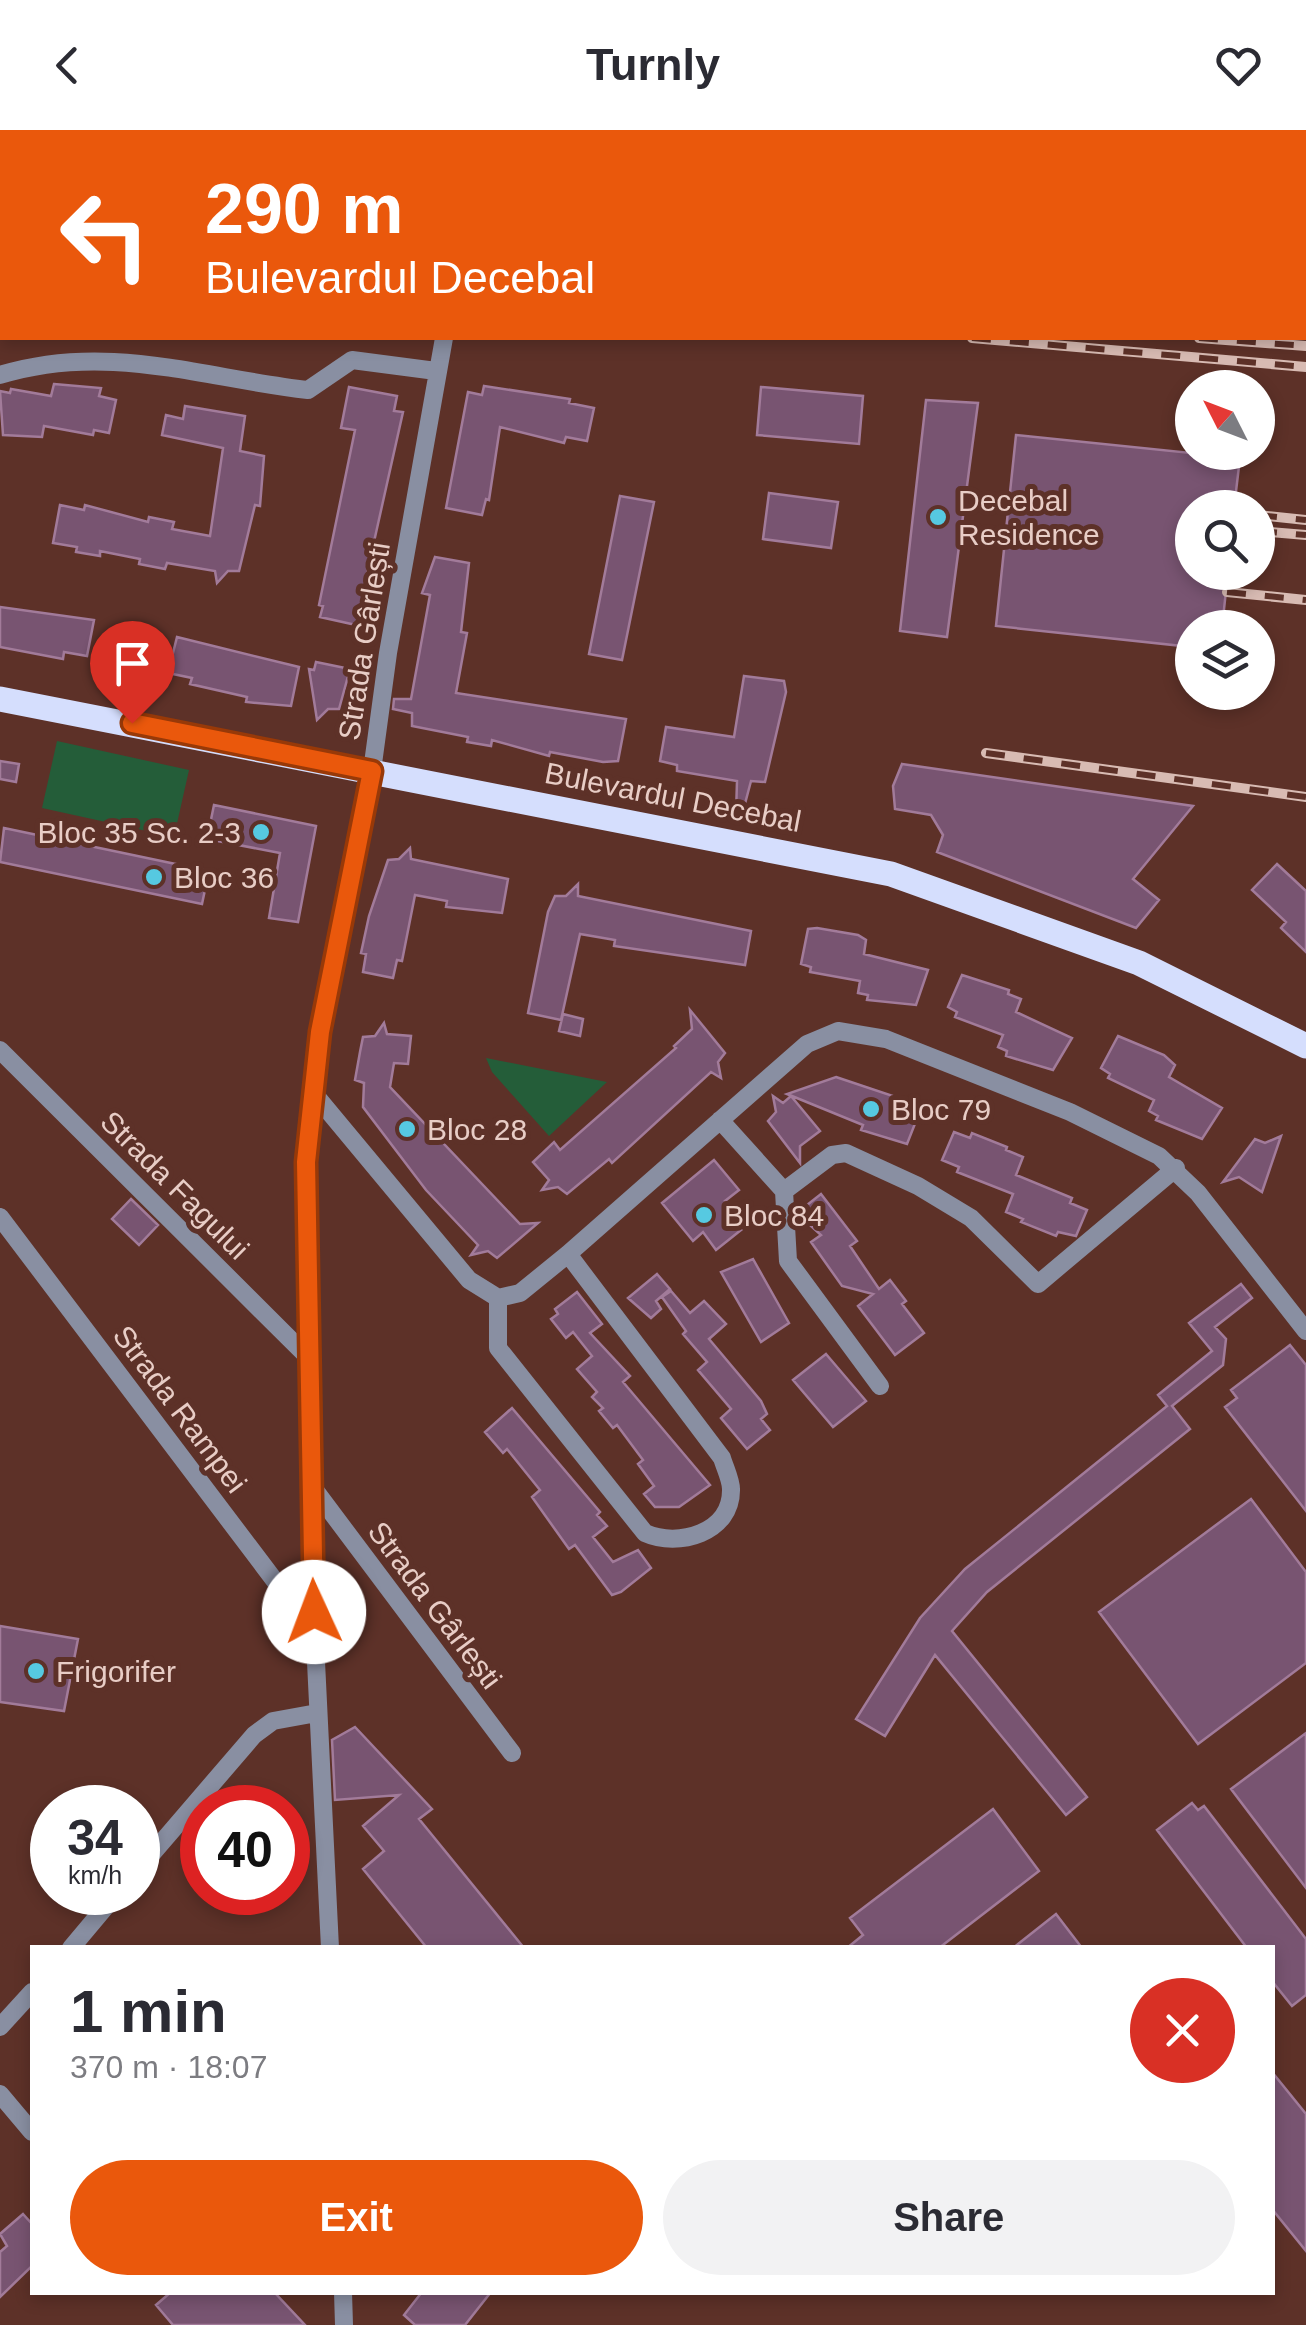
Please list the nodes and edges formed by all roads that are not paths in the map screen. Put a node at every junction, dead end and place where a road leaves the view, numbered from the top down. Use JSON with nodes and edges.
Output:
{"nodes":[{"id":1,"x":444,"y":340,"type":"edge"},
{"id":2,"x":436,"y":371,"type":"junction"},
{"id":3,"x":0,"y":375,"type":"edge"},
{"id":4,"x":0,"y":699,"type":"edge"},
{"id":5,"x":372,"y":771,"type":"junction"},
{"id":6,"x":1306,"y":1046,"type":"edge"},
{"id":7,"x":0,"y":1050,"type":"edge"},
{"id":8,"x":311,"y":1090,"type":"junction"},
{"id":9,"x":720,"y":1120,"type":"junction"},
{"id":10,"x":1176,"y":1168,"type":"junction"},
{"id":11,"x":784,"y":1191,"type":"junction"},
{"id":12,"x":0,"y":1217,"type":"edge"},
{"id":13,"x":568,"y":1254,"type":"junction"},
{"id":14,"x":498,"y":1298,"type":"junction"},
{"id":15,"x":1306,"y":1330,"type":"edge"},
{"id":16,"x":310,"y":1359,"type":"junction"},
{"id":17,"x":880,"y":1386,"type":"dead end"},
{"id":18,"x":314,"y":1489,"type":"junction"},
{"id":19,"x":315,"y":1635,"type":"junction"},
{"id":20,"x":318,"y":1714,"type":"junction"},
{"id":21,"x":512,"y":1753,"type":"dead end"},
{"id":22,"x":160,"y":1844,"type":"edge"},
{"id":23,"x":99,"y":1915,"type":"edge"},
{"id":24,"x":74,"y":1945,"type":"edge"},
{"id":25,"x":330,"y":1945,"type":"edge"},
{"id":26,"x":30,"y":1994,"type":"edge"},
{"id":27,"x":0,"y":2027,"type":"edge"},
{"id":28,"x":0,"y":2094,"type":"edge"},
{"id":29,"x":30,"y":2130,"type":"edge"},
{"id":30,"x":342,"y":2295,"type":"edge"},
{"id":31,"x":344,"y":2325,"type":"edge"}],
"edges":[{"from":1,"to":2,"type":"street","name":"Strada Gârlești"},
{"from":2,"to":3,"type":"street"},
{"from":2,"to":5,"type":"street","name":"Strada Gârlești"},
{"from":4,"to":5,"type":"main road","name":"Bulevardul Decebal"},
{"from":5,"to":6,"type":"main road","name":"Bulevardul Decebal"},
{"from":5,"to":8,"type":"street","name":"Strada Gârlești"},
{"from":7,"to":16,"type":"street","name":"Strada Fagului"},
{"from":8,"to":14,"type":"street"},
{"from":8,"to":16,"type":"street","name":"Strada Gârlești"},
{"from":9,"to":10,"type":"street"},
{"from":9,"to":11,"type":"street"},
{"from":9,"to":13,"type":"street"},
{"from":10,"to":11,"type":"street"},
{"from":10,"to":15,"type":"street"},
{"from":11,"to":17,"type":"street"},
{"from":12,"to":19,"type":"street","name":"Strada Rampei"},
{"from":13,"to":14,"type":"street"},
{"from":13,"to":14,"type":"street"},
{"from":16,"to":18,"type":"street","name":"Strada Gârlești"},
{"from":18,"to":19,"type":"street","name":"Strada Gârlești"},
{"from":18,"to":21,"type":"street","name":"Strada Gârlești"},
{"from":19,"to":20,"type":"street","name":"Strada Gârlești"},
{"from":20,"to":22,"type":"street"},
{"from":20,"to":25,"type":"street","name":"Strada Gârlești"},
{"from":23,"to":24,"type":"street"},
{"from":26,"to":27,"type":"street"},
{"from":28,"to":29,"type":"street"},
{"from":30,"to":31,"type":"street"}]}
